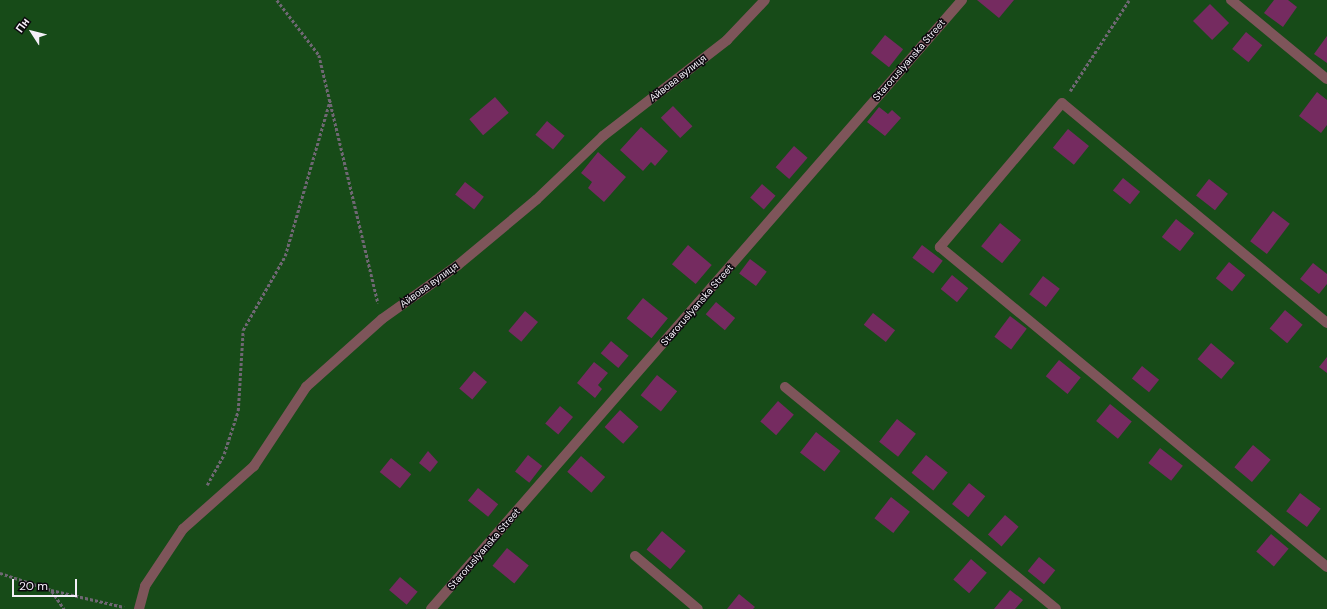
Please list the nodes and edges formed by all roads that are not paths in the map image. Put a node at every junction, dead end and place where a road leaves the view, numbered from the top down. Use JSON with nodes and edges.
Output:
{"nodes":[{"id":1,"x":765,"y":0,"type":"edge"},
{"id":2,"x":962,"y":0,"type":"edge"},
{"id":3,"x":1230,"y":0,"type":"edge"},
{"id":4,"x":1327,"y":79,"type":"edge"},
{"id":5,"x":1327,"y":323,"type":"edge"},
{"id":6,"x":785,"y":387,"type":"dead end"},
{"id":7,"x":635,"y":556,"type":"dead end"},
{"id":8,"x":1327,"y":567,"type":"edge"},
{"id":9,"x":139,"y":609,"type":"edge"},
{"id":10,"x":431,"y":609,"type":"edge"},
{"id":11,"x":698,"y":609,"type":"edge"},
{"id":12,"x":1056,"y":609,"type":"edge"}],
"edges":[{"from":1,"to":9,"type":"street","name":"Айвова вулиця"},
{"from":2,"to":10,"type":"street","name":"Staroruslyanska Street"},
{"from":3,"to":4,"type":"street"},
{"from":5,"to":8,"type":"street"},
{"from":6,"to":12,"type":"street"},
{"from":7,"to":11,"type":"street"}]}
